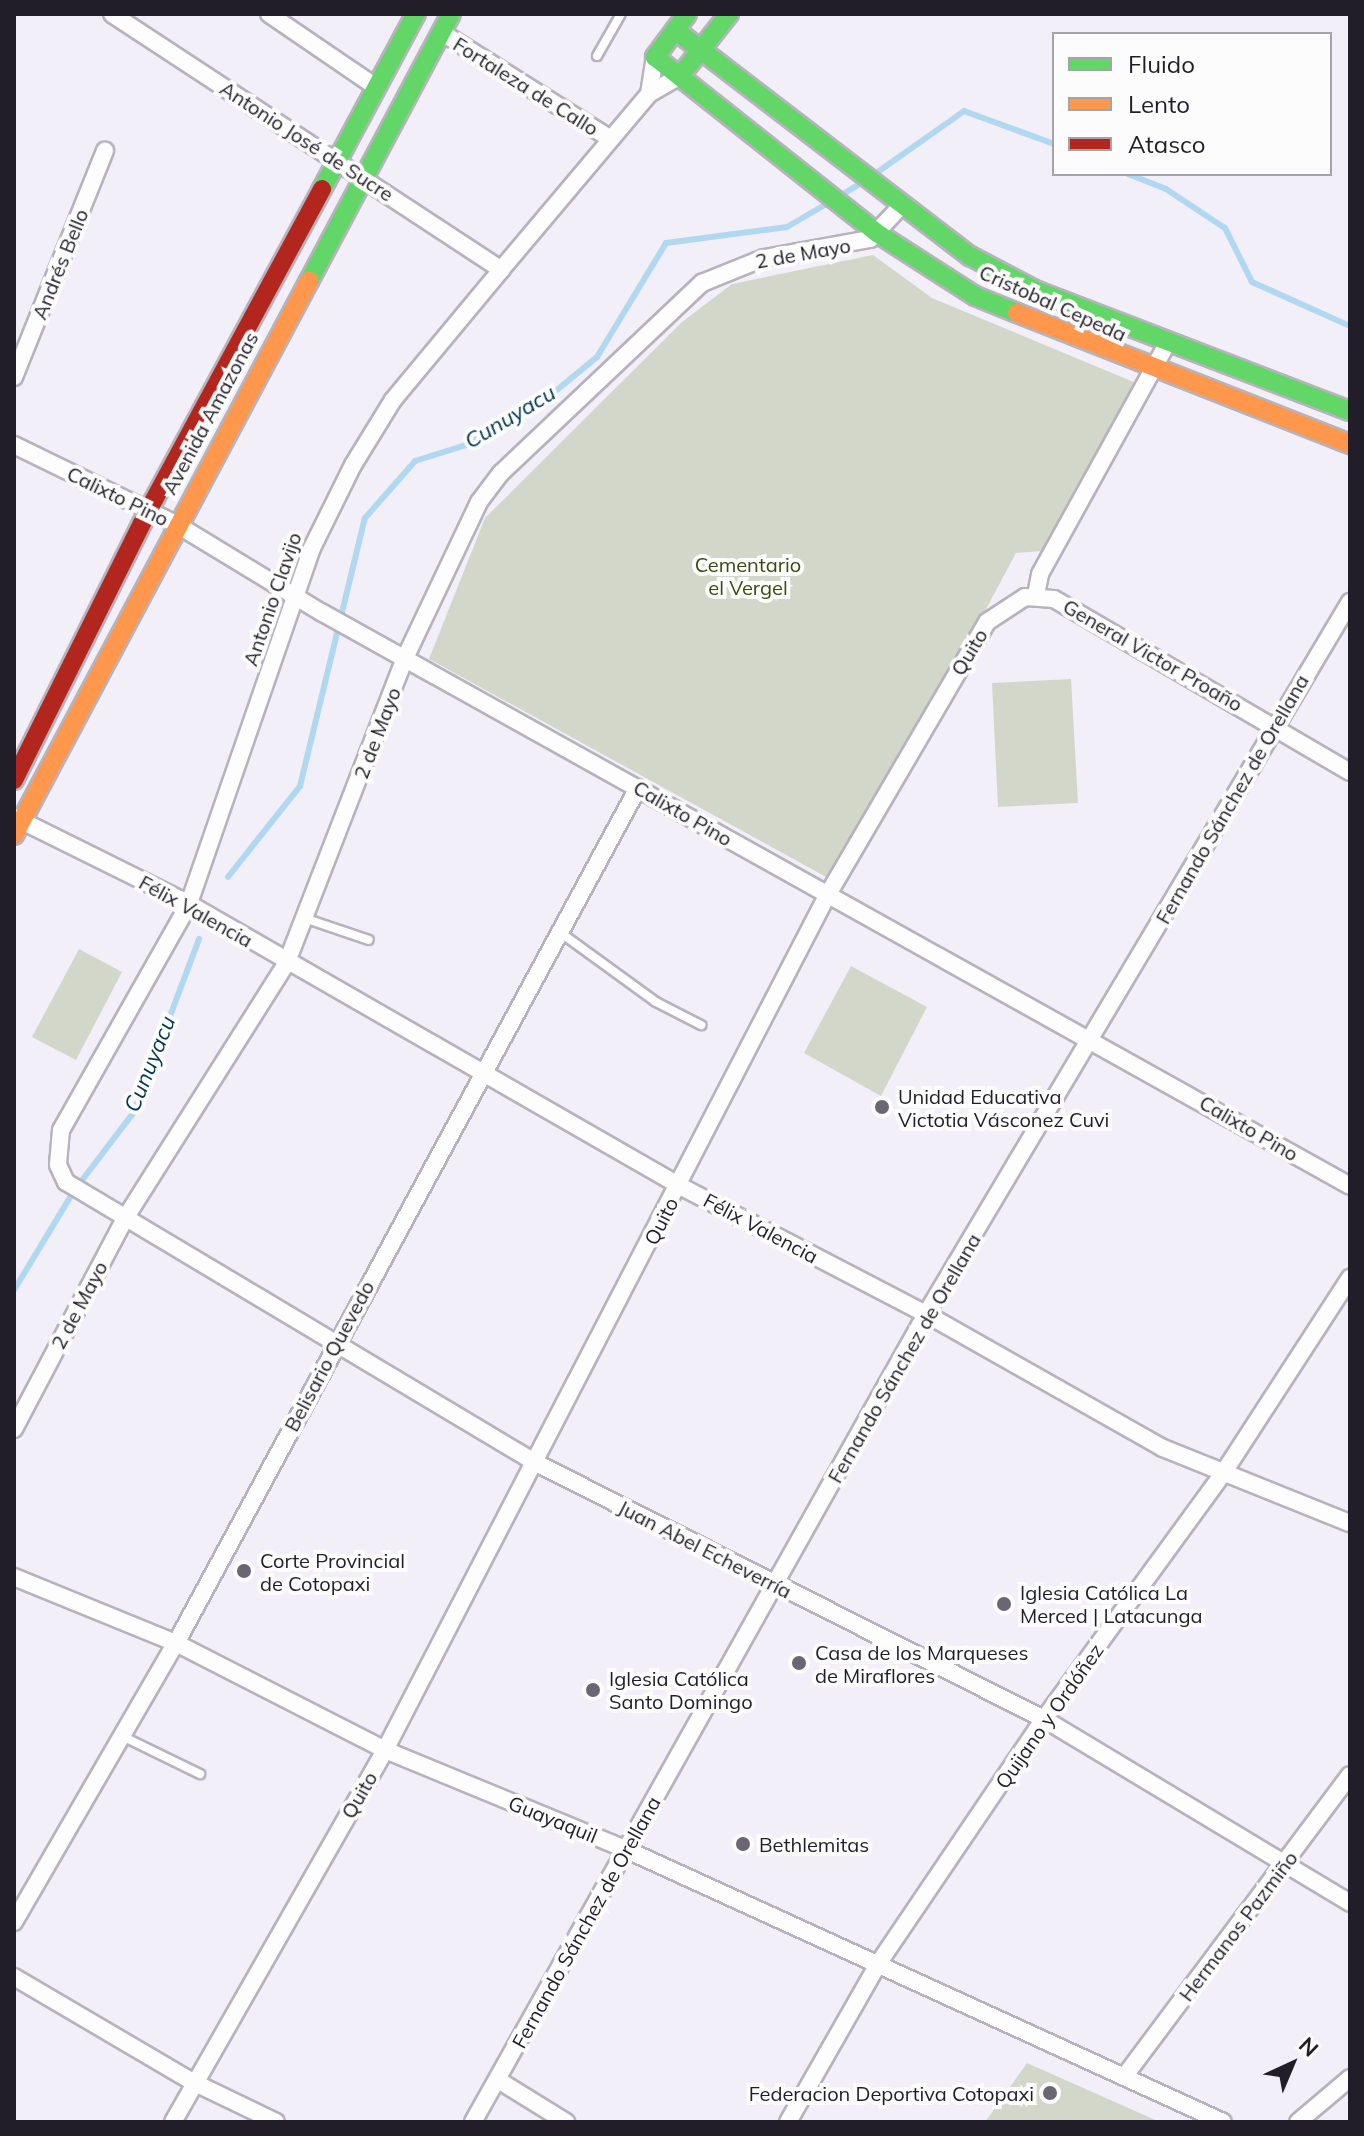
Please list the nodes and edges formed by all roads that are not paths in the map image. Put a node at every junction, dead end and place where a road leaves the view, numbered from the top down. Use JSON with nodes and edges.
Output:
{"nodes":[{"id":1,"x":112,"y":14,"type":"edge"},
{"id":2,"x":269,"y":14,"type":"edge"},
{"id":3,"x":416,"y":14,"type":"edge"},
{"id":4,"x":451,"y":14,"type":"edge"},
{"id":5,"x":621,"y":14,"type":"edge"},
{"id":6,"x":687,"y":14,"type":"edge"},
{"id":7,"x":729,"y":14,"type":"edge"},
{"id":8,"x":675,"y":30,"type":"junction"},
{"id":9,"x":441,"y":32,"type":"junction"},
{"id":10,"x":701,"y":50,"type":"junction"},
{"id":11,"x":597,"y":56,"type":"dead end"},
{"id":12,"x":655,"y":57,"type":"junction"},
{"id":13,"x":680,"y":76,"type":"junction"},
{"id":14,"x":376,"y":87,"type":"junction"},
{"id":15,"x":649,"y":94,"type":"junction"},
{"id":16,"x":611,"y":139,"type":"junction"},
{"id":17,"x":105,"y":151,"type":"dead end"},
{"id":18,"x":336,"y":161,"type":"junction"},
{"id":19,"x":361,"y":176,"type":"junction"},
{"id":20,"x":902,"y":205,"type":"junction"},
{"id":21,"x":877,"y":233,"type":"junction"},
{"id":22,"x":501,"y":270,"type":"junction"},
{"id":23,"x":1167,"y":344,"type":"junction"},
{"id":24,"x":1154,"y":371,"type":"junction"},
{"id":25,"x":14,"y":377,"type":"edge"},
{"id":26,"x":1350,"y":411,"type":"edge"},
{"id":27,"x":1350,"y":444,"type":"edge"},
{"id":28,"x":14,"y":445,"type":"edge"},
{"id":29,"x":148,"y":511,"type":"junction"},
{"id":30,"x":176,"y":524,"type":"junction"},
{"id":31,"x":1036,"y":595,"type":"junction"},
{"id":32,"x":297,"y":596,"type":"junction"},
{"id":33,"x":1350,"y":602,"type":"edge"},
{"id":34,"x":405,"y":658,"type":"junction"},
{"id":35,"x":1273,"y":724,"type":"junction"},
{"id":36,"x":1350,"y":772,"type":"edge"},
{"id":37,"x":14,"y":780,"type":"edge"},
{"id":38,"x":638,"y":788,"type":"junction"},
{"id":39,"x":16,"y":824,"type":"edge"},
{"id":40,"x":827,"y":896,"type":"junction"},
{"id":41,"x":189,"y":904,"type":"junction"},
{"id":42,"x":307,"y":919,"type":"junction"},
{"id":43,"x":561,"y":933,"type":"junction"},
{"id":44,"x":369,"y":940,"type":"dead end"},
{"id":45,"x":287,"y":962,"type":"junction"},
{"id":46,"x":701,"y":1025,"type":"dead end"},
{"id":47,"x":1093,"y":1039,"type":"junction"},
{"id":48,"x":487,"y":1071,"type":"junction"},
{"id":49,"x":66,"y":1182,"type":"joint"},
{"id":50,"x":680,"y":1186,"type":"junction"},
{"id":51,"x":1350,"y":1186,"type":"edge"},
{"id":52,"x":126,"y":1217,"type":"junction"},
{"id":53,"x":1350,"y":1278,"type":"edge"},
{"id":54,"x":926,"y":1314,"type":"junction"},
{"id":55,"x":335,"y":1344,"type":"junction"},
{"id":56,"x":14,"y":1429,"type":"edge"},
{"id":57,"x":536,"y":1463,"type":"junction"},
{"id":58,"x":1222,"y":1475,"type":"junction"},
{"id":59,"x":1350,"y":1523,"type":"edge"},
{"id":60,"x":14,"y":1577,"type":"edge"},
{"id":61,"x":775,"y":1584,"type":"junction"},
{"id":62,"x":176,"y":1643,"type":"junction"},
{"id":63,"x":1044,"y":1719,"type":"junction"},
{"id":64,"x":122,"y":1736,"type":"junction"},
{"id":65,"x":385,"y":1750,"type":"junction"},
{"id":66,"x":200,"y":1774,"type":"dead end"},
{"id":67,"x":1350,"y":1775,"type":"edge"},
{"id":68,"x":625,"y":1849,"type":"junction"},
{"id":69,"x":1283,"y":1867,"type":"junction"},
{"id":70,"x":1350,"y":1903,"type":"edge"},
{"id":71,"x":14,"y":1922,"type":"edge"},
{"id":72,"x":878,"y":1964,"type":"junction"},
{"id":73,"x":14,"y":1977,"type":"edge"},
{"id":74,"x":1124,"y":2077,"type":"junction"},
{"id":75,"x":1350,"y":2078,"type":"edge"},
{"id":76,"x":498,"y":2080,"type":"junction"},
{"id":77,"x":193,"y":2082,"type":"junction"},
{"id":78,"x":173,"y":2122,"type":"edge"},
{"id":79,"x":276,"y":2122,"type":"edge"},
{"id":80,"x":473,"y":2122,"type":"edge"},
{"id":81,"x":566,"y":2122,"type":"edge"},
{"id":82,"x":788,"y":2122,"type":"edge"},
{"id":83,"x":1223,"y":2122,"type":"edge"},
{"id":84,"x":1298,"y":2122,"type":"edge"}],
"edges":[{"from":1,"to":18,"type":"street","name":"Antonio José de Sucre"},
{"from":2,"to":14,"type":"street"},
{"from":3,"to":14,"type":"main road","name":"Avenida Amazonas"},
{"from":4,"to":9,"type":"main road","name":"Avenida Amazonas"},
{"from":5,"to":11,"type":"lane"},
{"from":6,"to":8,"type":"main road"},
{"from":7,"to":10,"type":"main road","name":"Antonio Clavijo"},
{"from":8,"to":10,"type":"main road","name":"Cristobal Cepeda"},
{"from":8,"to":12,"type":"main road"},
{"from":9,"to":16,"type":"street","name":"Fortaleza de Callo"},
{"from":9,"to":19,"type":"main road","name":"Avenida Amazonas"},
{"from":10,"to":13,"type":"main road","name":"Antonio Clavijo"},
{"from":10,"to":20,"type":"main road","name":"Cristobal Cepeda"},
{"from":12,"to":13,"type":"main road","name":"Cristobal Cepeda"},
{"from":12,"to":15,"type":"street"},
{"from":13,"to":15,"type":"street","name":"Antonio Clavijo"},
{"from":13,"to":21,"type":"main road","name":"Cristobal Cepeda"},
{"from":14,"to":18,"type":"main road","name":"Avenida Amazonas"},
{"from":15,"to":16,"type":"street","name":"Antonio Clavijo"},
{"from":16,"to":22,"type":"street","name":"Antonio Clavijo"},
{"from":17,"to":25,"type":"street","name":"Andrés Bello"},
{"from":18,"to":19,"type":"street","name":"Antonio José de Sucre"},
{"from":18,"to":29,"type":"main road","name":"Avenida Amazonas"},
{"from":19,"to":22,"type":"street","name":"Antonio José de Sucre"},
{"from":19,"to":30,"type":"main road","name":"Avenida Amazonas"},
{"from":20,"to":21,"type":"street","name":"2 de Mayo"},
{"from":20,"to":23,"type":"main road","name":"Cristobal Cepeda"},
{"from":21,"to":24,"type":"main road","name":"Cristobal Cepeda"},
{"from":21,"to":34,"type":"street","name":"2 de Mayo"},
{"from":22,"to":32,"type":"street","name":"Antonio Clavijo"},
{"from":23,"to":24,"type":"street"},
{"from":23,"to":26,"type":"main road","name":"Cristobal Cepeda"},
{"from":24,"to":27,"type":"main road","name":"Cristobal Cepeda"},
{"from":24,"to":31,"type":"street"},
{"from":28,"to":29,"type":"street","name":"Calixto Pino"},
{"from":29,"to":30,"type":"street","name":"Calixto Pino"},
{"from":29,"to":37,"type":"main road","name":"Avenida Amazonas"},
{"from":30,"to":32,"type":"street","name":"Calixto Pino"},
{"from":30,"to":39,"type":"main road","name":"Avenida Amazonas"},
{"from":31,"to":35,"type":"street","name":"General Victor Proaño"},
{"from":31,"to":40,"type":"street","name":"Quito"},
{"from":32,"to":34,"type":"street","name":"Calixto Pino"},
{"from":32,"to":41,"type":"street","name":"Antonio Clavijo"},
{"from":33,"to":35,"type":"street","name":"Fernando Sánchez de Orellana"},
{"from":34,"to":38,"type":"street","name":"Calixto Pino"},
{"from":34,"to":42,"type":"street","name":"2 de Mayo"},
{"from":35,"to":36,"type":"street","name":"General Victor Proaño"},
{"from":35,"to":47,"type":"street","name":"Fernando Sánchez de Orellana"},
{"from":38,"to":40,"type":"street","name":"Calixto Pino"},
{"from":38,"to":43,"type":"street","name":"Belisario Quevedo"},
{"from":39,"to":41,"type":"street","name":"Félix Valencia"},
{"from":40,"to":47,"type":"street","name":"Calixto Pino"},
{"from":40,"to":50,"type":"street","name":"Quito"},
{"from":41,"to":45,"type":"street","name":"Félix Valencia"},
{"from":41,"to":49,"type":"street","name":"Antonio Clavijo"},
{"from":42,"to":44,"type":"lane"},
{"from":42,"to":45,"type":"street","name":"2 de Mayo"},
{"from":43,"to":46,"type":"lane"},
{"from":43,"to":48,"type":"street","name":"Belisario Quevedo"},
{"from":45,"to":48,"type":"street","name":"Félix Valencia"},
{"from":45,"to":52,"type":"street","name":"2 de Mayo"},
{"from":47,"to":51,"type":"street","name":"Calixto Pino"},
{"from":47,"to":54,"type":"street","name":"Fernando Sánchez de Orellana"},
{"from":48,"to":50,"type":"street","name":"Félix Valencia"},
{"from":48,"to":55,"type":"street","name":"Belisario Quevedo"},
{"from":49,"to":52,"type":"street","name":"Juan Abel Echeverría"},
{"from":50,"to":54,"type":"street","name":"Félix Valencia"},
{"from":50,"to":57,"type":"street","name":"Quito"},
{"from":52,"to":55,"type":"street","name":"Juan Abel Echeverría"},
{"from":52,"to":56,"type":"street","name":"2 de Mayo"},
{"from":53,"to":58,"type":"street","name":"Quijano y Ordóñez"},
{"from":54,"to":58,"type":"street","name":"Félix Valencia"},
{"from":54,"to":61,"type":"street","name":"Fernando Sánchez de Orellana"},
{"from":55,"to":57,"type":"street","name":"Juan Abel Echeverría"},
{"from":55,"to":62,"type":"street","name":"Belisario Quevedo"},
{"from":57,"to":61,"type":"street","name":"Juan Abel Echeverría"},
{"from":57,"to":65,"type":"street","name":"Quito"},
{"from":58,"to":59,"type":"street","name":"Félix Valencia"},
{"from":58,"to":63,"type":"street","name":"Quijano y Ordóñez"},
{"from":60,"to":62,"type":"street","name":"Guayaquil"},
{"from":61,"to":63,"type":"street","name":"Juan Abel Echeverría"},
{"from":61,"to":68,"type":"street","name":"Fernando Sánchez de Orellana"},
{"from":62,"to":64,"type":"street","name":"Belisario Quevedo"},
{"from":62,"to":65,"type":"street","name":"Guayaquil"},
{"from":63,"to":69,"type":"street","name":"Juan Abel Echeverría"},
{"from":63,"to":72,"type":"street","name":"Quijano y Ordóñez"},
{"from":64,"to":66,"type":"lane"},
{"from":64,"to":71,"type":"street","name":"Belisario Quevedo"},
{"from":65,"to":68,"type":"street","name":"Guayaquil"},
{"from":65,"to":77,"type":"street","name":"Quito"},
{"from":67,"to":69,"type":"street","name":"Hermanos Pazmiño"},
{"from":68,"to":72,"type":"street","name":"Guayaquil"},
{"from":68,"to":76,"type":"street","name":"Fernando Sánchez de Orellana"},
{"from":69,"to":70,"type":"street","name":"Juan Abel Echeverría"},
{"from":69,"to":74,"type":"street","name":"Hermanos Pazmiño"},
{"from":72,"to":74,"type":"street","name":"Guayaquil"},
{"from":72,"to":82,"type":"street","name":"Quijano y Ordóñez"},
{"from":73,"to":77,"type":"street"},
{"from":74,"to":83,"type":"street","name":"Guayaquil"},
{"from":75,"to":84,"type":"street"},
{"from":76,"to":80,"type":"street","name":"Fernando Sánchez de Orellana"},
{"from":76,"to":81,"type":"street"},
{"from":77,"to":78,"type":"street","name":"Quito"},
{"from":77,"to":79,"type":"street"}]}
